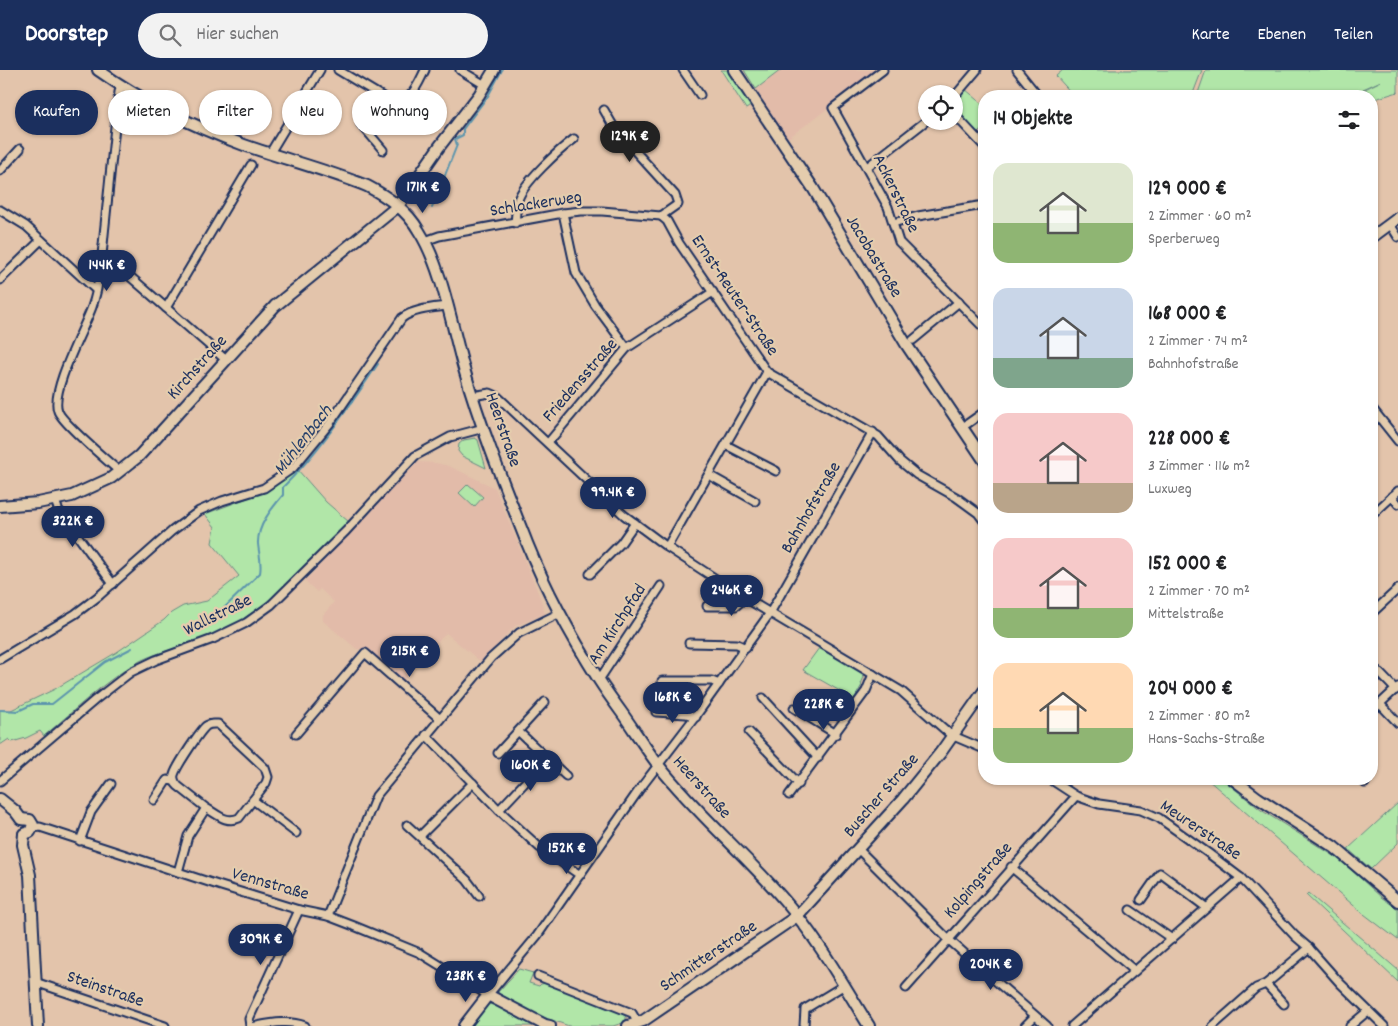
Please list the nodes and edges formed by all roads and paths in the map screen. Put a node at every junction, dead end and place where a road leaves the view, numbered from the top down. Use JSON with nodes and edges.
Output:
{"nodes":[{"id":1,"x":98,"y":70,"type":"edge"},
{"id":2,"x":320,"y":70,"type":"edge"},
{"id":3,"x":338,"y":70,"type":"edge"},
{"id":4,"x":425,"y":70,"type":"edge"},
{"id":5,"x":460,"y":70,"type":"edge"},
{"id":6,"x":494,"y":70,"type":"edge"},
{"id":7,"x":683,"y":70,"type":"edge"},
{"id":8,"x":734,"y":70,"type":"edge"},
{"id":9,"x":883,"y":70,"type":"edge"},
{"id":10,"x":977,"y":70,"type":"edge"},
{"id":11,"x":1017,"y":70,"type":"edge"},
{"id":12,"x":122,"y":85,"type":"junction"},
{"id":13,"x":485,"y":86,"type":"junction"},
{"id":14,"x":963,"y":86,"type":"edge"},
{"id":15,"x":370,"y":90,"type":"edge"},
{"id":16,"x":414,"y":90,"type":"edge"},
{"id":17,"x":1033,"y":90,"type":"edge"},
{"id":18,"x":700,"y":95,"type":"dead end"},
{"id":19,"x":604,"y":110,"type":"dead end"},
{"id":20,"x":963,"y":124,"type":"edge"},
{"id":21,"x":918,"y":126,"type":"edge"},
{"id":22,"x":371,"y":135,"type":"edge"},
{"id":23,"x":574,"y":139,"type":"dead end"},
{"id":24,"x":978,"y":140,"type":"edge"},
{"id":25,"x":20,"y":149,"type":"dead end"},
{"id":26,"x":384,"y":150,"type":"dead end"},
{"id":27,"x":270,"y":153,"type":"junction"},
{"id":28,"x":251,"y":165,"type":"dead end"},
{"id":29,"x":867,"y":167,"type":"junction"},
{"id":30,"x":0,"y":171,"type":"edge"},
{"id":31,"x":398,"y":206,"type":"junction"},
{"id":32,"x":978,"y":206,"type":"edge"},
{"id":33,"x":0,"y":210,"type":"edge"},
{"id":34,"x":563,"y":213,"type":"junction"},
{"id":35,"x":661,"y":216,"type":"junction"},
{"id":36,"x":1394,"y":221,"type":"edge"},
{"id":37,"x":515,"y":223,"type":"junction"},
{"id":38,"x":893,"y":223,"type":"junction"},
{"id":39,"x":1378,"y":233,"type":"edge"},
{"id":40,"x":1398,"y":237,"type":"edge"},
{"id":41,"x":41,"y":240,"type":"junction"},
{"id":42,"x":425,"y":241,"type":"junction"},
{"id":43,"x":102,"y":257,"type":"junction"},
{"id":44,"x":0,"y":280,"type":"edge"},
{"id":45,"x":96,"y":290,"type":"junction"},
{"id":46,"x":713,"y":292,"type":"junction"},
{"id":47,"x":959,"y":302,"type":"junction"},
{"id":48,"x":447,"y":306,"type":"junction"},
{"id":49,"x":166,"y":308,"type":"junction"},
{"id":50,"x":978,"y":322,"type":"edge"},
{"id":51,"x":913,"y":340,"type":"dead end"},
{"id":52,"x":627,"y":348,"type":"junction"},
{"id":53,"x":226,"y":360,"type":"junction"},
{"id":54,"x":767,"y":372,"type":"junction"},
{"id":55,"x":472,"y":396,"type":"junction"},
{"id":56,"x":978,"y":416,"type":"edge"},
{"id":57,"x":1378,"y":416,"type":"edge"},
{"id":58,"x":967,"y":424,"type":"dead end"},
{"id":59,"x":484,"y":428,"type":"junction"},
{"id":60,"x":873,"y":432,"type":"junction"},
{"id":61,"x":1398,"y":441,"type":"edge"},
{"id":62,"x":548,"y":443,"type":"junction"},
{"id":63,"x":726,"y":445,"type":"junction"},
{"id":64,"x":978,"y":451,"type":"edge"},
{"id":65,"x":776,"y":471,"type":"dead end"},
{"id":66,"x":120,"y":472,"type":"junction"},
{"id":67,"x":709,"y":475,"type":"junction"},
{"id":68,"x":1398,"y":491,"type":"edge"},
{"id":69,"x":1392,"y":496,"type":"junction"},
{"id":70,"x":55,"y":500,"type":"junction"},
{"id":71,"x":754,"y":500,"type":"dead end"},
{"id":72,"x":1398,"y":504,"type":"edge"},
{"id":73,"x":0,"y":506,"type":"edge"},
{"id":74,"x":1378,"y":509,"type":"edge"},
{"id":75,"x":978,"y":513,"type":"edge"},
{"id":76,"x":635,"y":523,"type":"junction"},
{"id":77,"x":667,"y":547,"type":"junction"},
{"id":78,"x":590,"y":574,"type":"dead end"},
{"id":79,"x":113,"y":584,"type":"junction"},
{"id":80,"x":661,"y":586,"type":"dead end"},
{"id":81,"x":1398,"y":589,"type":"edge"},
{"id":82,"x":745,"y":598,"type":"junction"},
{"id":83,"x":707,"y":606,"type":"dead end"},
{"id":84,"x":1378,"y":608,"type":"edge"},
{"id":85,"x":560,"y":613,"type":"junction"},
{"id":86,"x":770,"y":613,"type":"junction"},
{"id":87,"x":689,"y":644,"type":"dead end"},
{"id":88,"x":746,"y":648,"type":"junction"},
{"id":89,"x":0,"y":659,"type":"edge"},
{"id":90,"x":1378,"y":670,"type":"edge"},
{"id":91,"x":873,"y":674,"type":"junction"},
{"id":92,"x":599,"y":680,"type":"junction"},
{"id":93,"x":662,"y":681,"type":"dead end"},
{"id":94,"x":719,"y":684,"type":"junction"},
{"id":95,"x":1397,"y":688,"type":"edge"},
{"id":96,"x":763,"y":698,"type":"dead end"},
{"id":97,"x":978,"y":699,"type":"edge"},
{"id":98,"x":545,"y":702,"type":"dead end"},
{"id":99,"x":1380,"y":704,"type":"joint"},
{"id":100,"x":794,"y":708,"type":"dead end"},
{"id":101,"x":656,"y":712,"type":"dead end"},
{"id":102,"x":696,"y":717,"type":"junction"},
{"id":103,"x":440,"y":719,"type":"junction"},
{"id":104,"x":1398,"y":724,"type":"edge"},
{"id":105,"x":519,"y":732,"type":"junction"},
{"id":106,"x":749,"y":732,"type":"dead end"},
{"id":107,"x":296,"y":734,"type":"dead end"},
{"id":108,"x":836,"y":734,"type":"junction"},
{"id":109,"x":426,"y":735,"type":"junction"},
{"id":110,"x":951,"y":735,"type":"junction"},
{"id":111,"x":978,"y":746,"type":"edge"},
{"id":112,"x":498,"y":753,"type":"dead end"},
{"id":113,"x":818,"y":758,"type":"junction"},
{"id":114,"x":547,"y":760,"type":"junction"},
{"id":115,"x":659,"y":765,"type":"junction"},
{"id":116,"x":566,"y":776,"type":"dead end"},
{"id":117,"x":0,"y":781,"type":"edge"},
{"id":118,"x":174,"y":782,"type":"junction"},
{"id":119,"x":473,"y":783,"type":"junction"},
{"id":120,"x":111,"y":784,"type":"dead end"},
{"id":121,"x":799,"y":784,"type":"junction"},
{"id":122,"x":1059,"y":785,"type":"edge"},
{"id":123,"x":1240,"y":785,"type":"edge"},
{"id":124,"x":789,"y":795,"type":"dead end"},
{"id":125,"x":1076,"y":796,"type":"junction"},
{"id":126,"x":0,"y":799,"type":"edge"},
{"id":127,"x":154,"y":800,"type":"dead end"},
{"id":128,"x":253,"y":800,"type":"junction"},
{"id":129,"x":206,"y":808,"type":"junction"},
{"id":130,"x":498,"y":810,"type":"junction"},
{"id":131,"x":407,"y":826,"type":"dead end"},
{"id":132,"x":28,"y":831,"type":"junction"},
{"id":133,"x":296,"y":833,"type":"dead end"},
{"id":134,"x":420,"y":836,"type":"junction"},
{"id":135,"x":80,"y":841,"type":"junction"},
{"id":136,"x":858,"y":849,"type":"junction"},
{"id":137,"x":1011,"y":867,"type":"junction"},
{"id":138,"x":178,"y":872,"type":"junction"},
{"id":139,"x":580,"y":875,"type":"junction"},
{"id":140,"x":1241,"y":878,"type":"junction"},
{"id":141,"x":479,"y":896,"type":"dead end"},
{"id":142,"x":1141,"y":900,"type":"dead end"},
{"id":143,"x":1398,"y":901,"type":"edge"},
{"id":144,"x":1207,"y":908,"type":"junction"},
{"id":145,"x":299,"y":910,"type":"junction"},
{"id":146,"x":1130,"y":910,"type":"dead end"},
{"id":147,"x":328,"y":916,"type":"junction"},
{"id":148,"x":797,"y":916,"type":"junction"},
{"id":149,"x":948,"y":939,"type":"junction"},
{"id":150,"x":1172,"y":939,"type":"junction"},
{"id":151,"x":1309,"y":948,"type":"junction"},
{"id":152,"x":1135,"y":971,"type":"junction"},
{"id":153,"x":538,"y":976,"type":"dead end"},
{"id":154,"x":35,"y":982,"type":"junction"},
{"id":155,"x":1266,"y":984,"type":"junction"},
{"id":156,"x":843,"y":986,"type":"junction"},
{"id":157,"x":906,"y":988,"type":"dead end"},
{"id":158,"x":488,"y":995,"type":"junction"},
{"id":159,"x":1284,"y":1004,"type":"dead end"},
{"id":160,"x":1368,"y":1011,"type":"junction"},
{"id":161,"x":1035,"y":1016,"type":"junction"},
{"id":162,"x":1223,"y":1023,"type":"edge"},
{"id":163,"x":633,"y":1024,"type":"edge"},
{"id":164,"x":38,"y":1026,"type":"edge"},
{"id":165,"x":165,"y":1026,"type":"edge"},
{"id":166,"x":250,"y":1026,"type":"edge"},
{"id":167,"x":256,"y":1026,"type":"edge"},
{"id":168,"x":305,"y":1026,"type":"edge"},
{"id":169,"x":464,"y":1026,"type":"edge"},
{"id":170,"x":550,"y":1026,"type":"edge"},
{"id":171,"x":804,"y":1026,"type":"edge"},
{"id":172,"x":869,"y":1026,"type":"edge"},
{"id":173,"x":1026,"y":1026,"type":"edge"},
{"id":174,"x":1047,"y":1026,"type":"edge"},
{"id":175,"x":1072,"y":1026,"type":"edge"},
{"id":176,"x":1213,"y":1026,"type":"edge"},
{"id":177,"x":1350,"y":1026,"type":"edge"},
{"id":178,"x":1384,"y":1026,"type":"edge"}],
"edges":[{"from":1,"to":12,"type":"main road","name":"Heerstraße"},
{"from":2,"to":27,"type":"street"},
{"from":3,"to":15,"type":"street"},
{"from":4,"to":16,"type":"street"},
{"from":5,"to":13,"type":"street"},
{"from":6,"to":13,"type":"main road","name":"Kirchstraße"},
{"from":7,"to":18,"type":"street"},
{"from":8,"to":64,"type":"main road","name":"Jacobastraße"},
{"from":9,"to":29,"type":"street","name":"Ackerstraße"},
{"from":10,"to":14,"type":"street"},
{"from":11,"to":17,"type":"street"},
{"from":12,"to":27,"type":"main road","name":"Heerstraße"},
{"from":12,"to":43,"type":"street"},
{"from":13,"to":31,"type":"main road","name":"Kirchstraße"},
{"from":19,"to":35,"type":"street"},
{"from":20,"to":24,"type":"street"},
{"from":21,"to":29,"type":"street"},
{"from":22,"to":26,"type":"street"},
{"from":23,"to":37,"type":"street"},
{"from":25,"to":30,"type":"street"},
{"from":27,"to":31,"type":"main road","name":"Heerstraße"},
{"from":28,"to":49,"type":"street"},
{"from":29,"to":38,"type":"street","name":"Ackerstraße"},
{"from":31,"to":42,"type":"main road","name":"Heerstraße"},
{"from":31,"to":53,"type":"main road","name":"Kirchstraße"},
{"from":32,"to":38,"type":"street"},
{"from":33,"to":41,"type":"street"},
{"from":34,"to":35,"type":"street","name":"Schlackerweg"},
{"from":34,"to":37,"type":"street","name":"Schlackerweg"},
{"from":34,"to":52,"type":"street"},
{"from":35,"to":46,"type":"street","name":"Ernst-Reuter-Straße"},
{"from":36,"to":39,"type":"main road"},
{"from":36,"to":40,"type":"street"},
{"from":37,"to":42,"type":"street","name":"Schlackerweg"},
{"from":38,"to":47,"type":"street","name":"Ackerstraße"},
{"from":41,"to":44,"type":"street"},
{"from":41,"to":45,"type":"street"},
{"from":42,"to":48,"type":"main road","name":"Heerstraße"},
{"from":43,"to":45,"type":"street"},
{"from":43,"to":49,"type":"street"},
{"from":45,"to":66,"type":"street"},
{"from":46,"to":52,"type":"street","name":"Friedensstraße"},
{"from":46,"to":54,"type":"street","name":"Ernst-Reuter-Straße"},
{"from":47,"to":50,"type":"street","name":"Ackerstraße"},
{"from":47,"to":51,"type":"street"},
{"from":48,"to":55,"type":"main road","name":"Heerstraße"},
{"from":48,"to":79,"type":"street"},
{"from":49,"to":53,"type":"street"},
{"from":52,"to":62,"type":"street","name":"Friedensstraße"},
{"from":53,"to":66,"type":"main road","name":"Kirchstraße"},
{"from":54,"to":60,"type":"street","name":"Ernst-Reuter-Straße"},
{"from":54,"to":63,"type":"street"},
{"from":55,"to":59,"type":"main road","name":"Heerstraße"},
{"from":55,"to":62,"type":"street"},
{"from":56,"to":58,"type":"street"},
{"from":57,"to":61,"type":"street"},
{"from":59,"to":85,"type":"main road","name":"Heerstraße"},
{"from":59,"to":117,"type":"street","name":"Wallstraße"},
{"from":60,"to":75,"type":"street","name":"Ernst-Reuter-Straße"},
{"from":60,"to":86,"type":"street","name":"Bahnhofstraße"},
{"from":62,"to":76,"type":"street"},
{"from":63,"to":65,"type":"street"},
{"from":63,"to":67,"type":"street"},
{"from":66,"to":70,"type":"main road","name":"Kirchstraße"},
{"from":67,"to":71,"type":"street"},
{"from":67,"to":77,"type":"street"},
{"from":68,"to":69,"type":"street"},
{"from":69,"to":72,"type":"street"},
{"from":69,"to":74,"type":"street"},
{"from":70,"to":73,"type":"main road","name":"Kirchstraße"},
{"from":70,"to":79,"type":"street"},
{"from":76,"to":77,"type":"street"},
{"from":76,"to":78,"type":"street"},
{"from":77,"to":82,"type":"street"},
{"from":79,"to":89,"type":"street"},
{"from":80,"to":92,"type":"street","name":"Am Kirchpfad"},
{"from":81,"to":84,"type":"street"},
{"from":82,"to":83,"type":"street"},
{"from":82,"to":86,"type":"street"},
{"from":85,"to":92,"type":"main road","name":"Heerstraße"},
{"from":85,"to":103,"type":"street"},
{"from":86,"to":88,"type":"street","name":"Bahnhofstraße"},
{"from":86,"to":91,"type":"street"},
{"from":87,"to":88,"type":"street"},
{"from":88,"to":94,"type":"street","name":"Bahnhofstraße"},
{"from":90,"to":95,"type":"street"},
{"from":91,"to":108,"type":"street"},
{"from":91,"to":110,"type":"street"},
{"from":92,"to":115,"type":"main road","name":"Heerstraße"},
{"from":93,"to":94,"type":"street"},
{"from":94,"to":102,"type":"street","name":"Bahnhofstraße"},
{"from":95,"to":99,"type":"street"},
{"from":96,"to":113,"type":"street"},
{"from":97,"to":110,"type":"main road","name":"Buscher Straße"},
{"from":98,"to":105,"type":"street"},
{"from":99,"to":104,"type":"street"},
{"from":100,"to":108,"type":"street"},
{"from":101,"to":102,"type":"street"},
{"from":102,"to":115,"type":"street","name":"Bahnhofstraße"},
{"from":103,"to":107,"type":"street"},
{"from":103,"to":109,"type":"street"},
{"from":105,"to":112,"type":"street"},
{"from":105,"to":114,"type":"street"},
{"from":106,"to":121,"type":"street"},
{"from":108,"to":113,"type":"street"},
{"from":109,"to":119,"type":"street"},
{"from":109,"to":147,"type":"street"},
{"from":110,"to":111,"type":"street"},
{"from":110,"to":136,"type":"main road","name":"Buscher Straße"},
{"from":113,"to":121,"type":"street"},
{"from":114,"to":116,"type":"street"},
{"from":114,"to":130,"type":"street"},
{"from":115,"to":139,"type":"street","name":"Bahnhofstraße"},
{"from":115,"to":148,"type":"main road","name":"Heerstraße"},
{"from":118,"to":127,"type":"street"},
{"from":118,"to":128,"type":"street"},
{"from":118,"to":129,"type":"street"},
{"from":119,"to":130,"type":"street"},
{"from":119,"to":134,"type":"street"},
{"from":120,"to":135,"type":"street"},
{"from":121,"to":124,"type":"street"},
{"from":122,"to":125,"type":"street","name":"Meurerstraße"},
{"from":123,"to":143,"type":"main road"},
{"from":125,"to":137,"type":"street","name":"Kolpingstraße"},
{"from":125,"to":140,"type":"street","name":"Meurerstraße"},
{"from":126,"to":132,"type":"main road"},
{"from":128,"to":129,"type":"street"},
{"from":128,"to":133,"type":"street"},
{"from":129,"to":138,"type":"street"},
{"from":130,"to":139,"type":"street"},
{"from":131,"to":134,"type":"street"},
{"from":132,"to":135,"type":"street","name":"Vennstraße"},
{"from":132,"to":154,"type":"main road"},
{"from":134,"to":141,"type":"street"},
{"from":135,"to":138,"type":"street","name":"Vennstraße"},
{"from":136,"to":148,"type":"main road","name":"Buscher Straße"},
{"from":136,"to":149,"type":"street"},
{"from":137,"to":149,"type":"street","name":"Kolpingstraße"},
{"from":137,"to":152,"type":"street"},
{"from":138,"to":145,"type":"street","name":"Vennstraße"},
{"from":139,"to":158,"type":"street","name":"Bahnhofstraße"},
{"from":140,"to":144,"type":"street"},
{"from":140,"to":151,"type":"street","name":"Meurerstraße"},
{"from":142,"to":144,"type":"street"},
{"from":144,"to":150,"type":"street"},
{"from":145,"to":147,"type":"street","name":"Vennstraße"},
{"from":145,"to":166,"type":"street"},
{"from":146,"to":150,"type":"street"},
{"from":147,"to":158,"type":"street","name":"Vennstraße"},
{"from":148,"to":156,"type":"main road","name":"Heerstraße"},
{"from":148,"to":163,"type":"main road","name":"Schmitterstraße"},
{"from":149,"to":157,"type":"street","name":"Kolpingstraße"},
{"from":149,"to":161,"type":"street"},
{"from":150,"to":152,"type":"street"},
{"from":151,"to":155,"type":"street"},
{"from":151,"to":160,"type":"street","name":"Meurerstraße"},
{"from":152,"to":175,"type":"street"},
{"from":153,"to":163,"type":"street","name":"Schmitterstraße"},
{"from":154,"to":164,"type":"main road"},
{"from":154,"to":165,"type":"street","name":"Steinstraße"},
{"from":155,"to":159,"type":"street"},
{"from":155,"to":162,"type":"street"},
{"from":156,"to":171,"type":"street"},
{"from":156,"to":172,"type":"main road","name":"Heerstraße"},
{"from":158,"to":169,"type":"main road"},
{"from":158,"to":170,"type":"main road"},
{"from":160,"to":177,"type":"street"},
{"from":160,"to":178,"type":"street","name":"Meurerstraße"},
{"from":161,"to":173,"type":"street"},
{"from":161,"to":174,"type":"street"},
{"from":162,"to":176,"type":"street"},
{"from":167,"to":168,"type":"street"}]}
